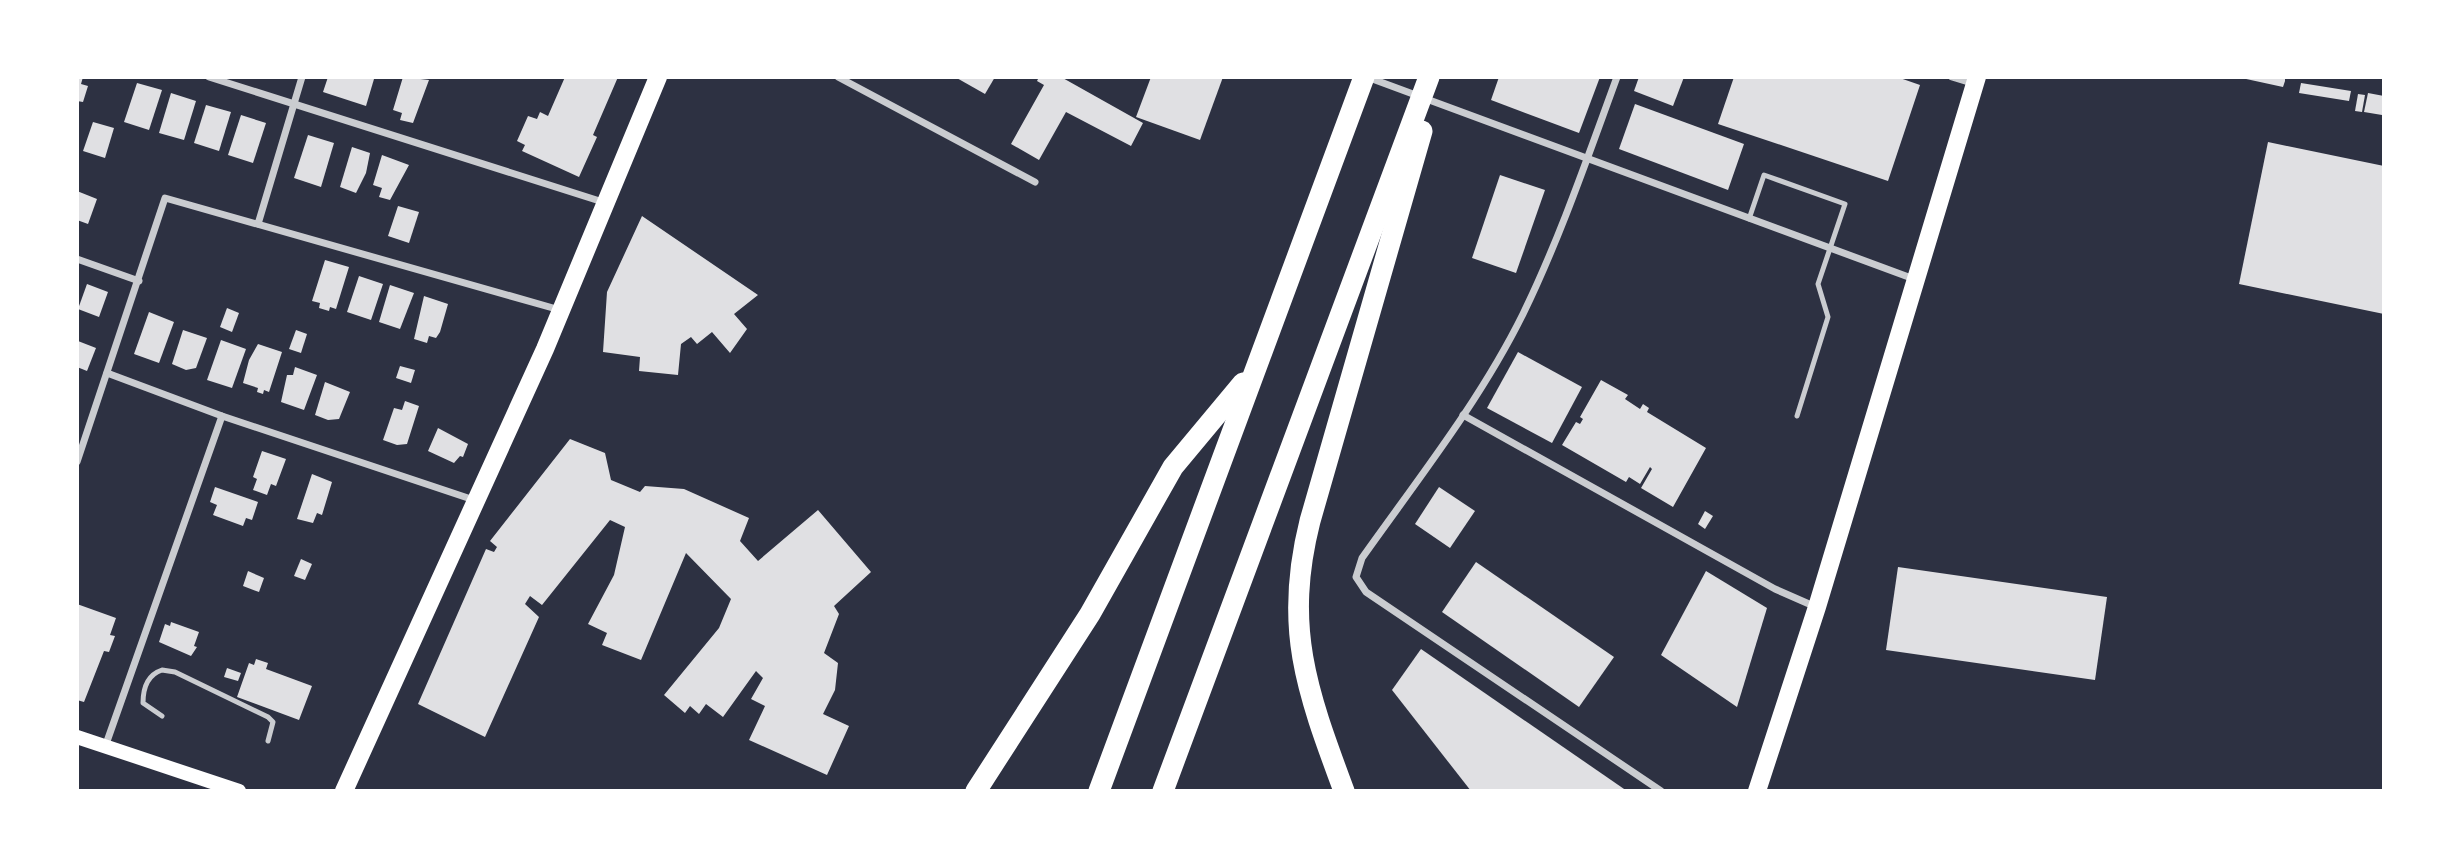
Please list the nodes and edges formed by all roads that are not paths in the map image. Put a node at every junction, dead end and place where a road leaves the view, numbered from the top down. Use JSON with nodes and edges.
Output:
{"nodes":[{"id":1,"x":209,"y":77,"type":"edge"},
{"id":2,"x":302,"y":77,"type":"edge"},
{"id":3,"x":658,"y":77,"type":"edge"},
{"id":4,"x":1366,"y":77,"type":"edge"},
{"id":5,"x":1617,"y":77,"type":"edge"},
{"id":6,"x":1952,"y":77,"type":"edge"},
{"id":7,"x":843,"y":78,"type":"edge"},
{"id":8,"x":1432,"y":78,"type":"edge"},
{"id":9,"x":1976,"y":80,"type":"edge"},
{"id":10,"x":293,"y":104,"type":"junction"},
{"id":11,"x":1418,"y":123,"type":"junction"},
{"id":12,"x":1588,"y":158,"type":"junction"},
{"id":13,"x":1035,"y":182,"type":"dead end"},
{"id":14,"x":606,"y":203,"type":"junction"},
{"id":15,"x":1749,"y":219,"type":"junction"},
{"id":16,"x":258,"y":224,"type":"junction"},
{"id":17,"x":1830,"y":250,"type":"junction"},
{"id":18,"x":77,"y":258,"type":"edge"},
{"id":19,"x":1914,"y":279,"type":"junction"},
{"id":20,"x":139,"y":281,"type":"junction"},
{"id":21,"x":560,"y":311,"type":"junction"},
{"id":22,"x":1253,"y":371,"type":"junction"},
{"id":23,"x":107,"y":373,"type":"junction"},
{"id":24,"x":1463,"y":415,"type":"junction"},
{"id":25,"x":222,"y":416,"type":"junction"},
{"id":26,"x":1797,"y":416,"type":"dead end"},
{"id":27,"x":77,"y":434,"type":"edge"},
{"id":28,"x":86,"y":437,"type":"junction"},
{"id":29,"x":77,"y":462,"type":"edge"},
{"id":30,"x":474,"y":500,"type":"junction"},
{"id":31,"x":1816,"y":607,"type":"junction"},
{"id":32,"x":1315,"y":713,"type":"junction"},
{"id":33,"x":162,"y":716,"type":"dead end"},
{"id":34,"x":77,"y":737,"type":"edge"},
{"id":35,"x":268,"y":741,"type":"dead end"},
{"id":36,"x":105,"y":747,"type":"junction"},
{"id":37,"x":239,"y":791,"type":"edge"},
{"id":38,"x":344,"y":791,"type":"edge"},
{"id":39,"x":976,"y":791,"type":"edge"},
{"id":40,"x":1098,"y":791,"type":"edge"},
{"id":41,"x":1163,"y":791,"type":"edge"},
{"id":42,"x":1344,"y":791,"type":"edge"},
{"id":43,"x":1360,"y":791,"type":"edge"},
{"id":44,"x":1661,"y":791,"type":"edge"},
{"id":45,"x":1757,"y":791,"type":"edge"}],
"edges":[{"from":1,"to":10,"type":"street"},
{"from":2,"to":10,"type":"street"},
{"from":3,"to":14,"type":"main road"},
{"from":4,"to":12,"type":"street"},
{"from":4,"to":22,"type":"highway"},
{"from":5,"to":12,"type":"street"},
{"from":6,"to":9,"type":"street"},
{"from":7,"to":13,"type":"street"},
{"from":8,"to":11,"type":"highway"},
{"from":9,"to":19,"type":"main road"},
{"from":10,"to":14,"type":"street"},
{"from":10,"to":16,"type":"street"},
{"from":11,"to":32,"type":"highway"},
{"from":11,"to":41,"type":"highway"},
{"from":12,"to":15,"type":"street"},
{"from":12,"to":24,"type":"street"},
{"from":14,"to":21,"type":"main road"},
{"from":15,"to":17,"type":"street"},
{"from":15,"to":17,"type":"lane"},
{"from":16,"to":20,"type":"street"},
{"from":16,"to":21,"type":"street"},
{"from":17,"to":19,"type":"street"},
{"from":17,"to":26,"type":"lane"},
{"from":18,"to":20,"type":"street"},
{"from":19,"to":31,"type":"main road"},
{"from":20,"to":23,"type":"street"},
{"from":21,"to":30,"type":"main road"},
{"from":22,"to":39,"type":"highway"},
{"from":22,"to":40,"type":"highway"},
{"from":23,"to":25,"type":"street"},
{"from":23,"to":28,"type":"street"},
{"from":24,"to":31,"type":"street"},
{"from":24,"to":44,"type":"street"},
{"from":25,"to":30,"type":"street"},
{"from":25,"to":36,"type":"street"},
{"from":27,"to":28,"type":"street"},
{"from":28,"to":29,"type":"street"},
{"from":30,"to":38,"type":"main road"},
{"from":31,"to":45,"type":"main road"},
{"from":32,"to":42,"type":"highway"},
{"from":32,"to":43,"type":"highway"},
{"from":33,"to":35,"type":"lane"},
{"from":34,"to":36,"type":"main road"},
{"from":36,"to":37,"type":"main road"}]}
